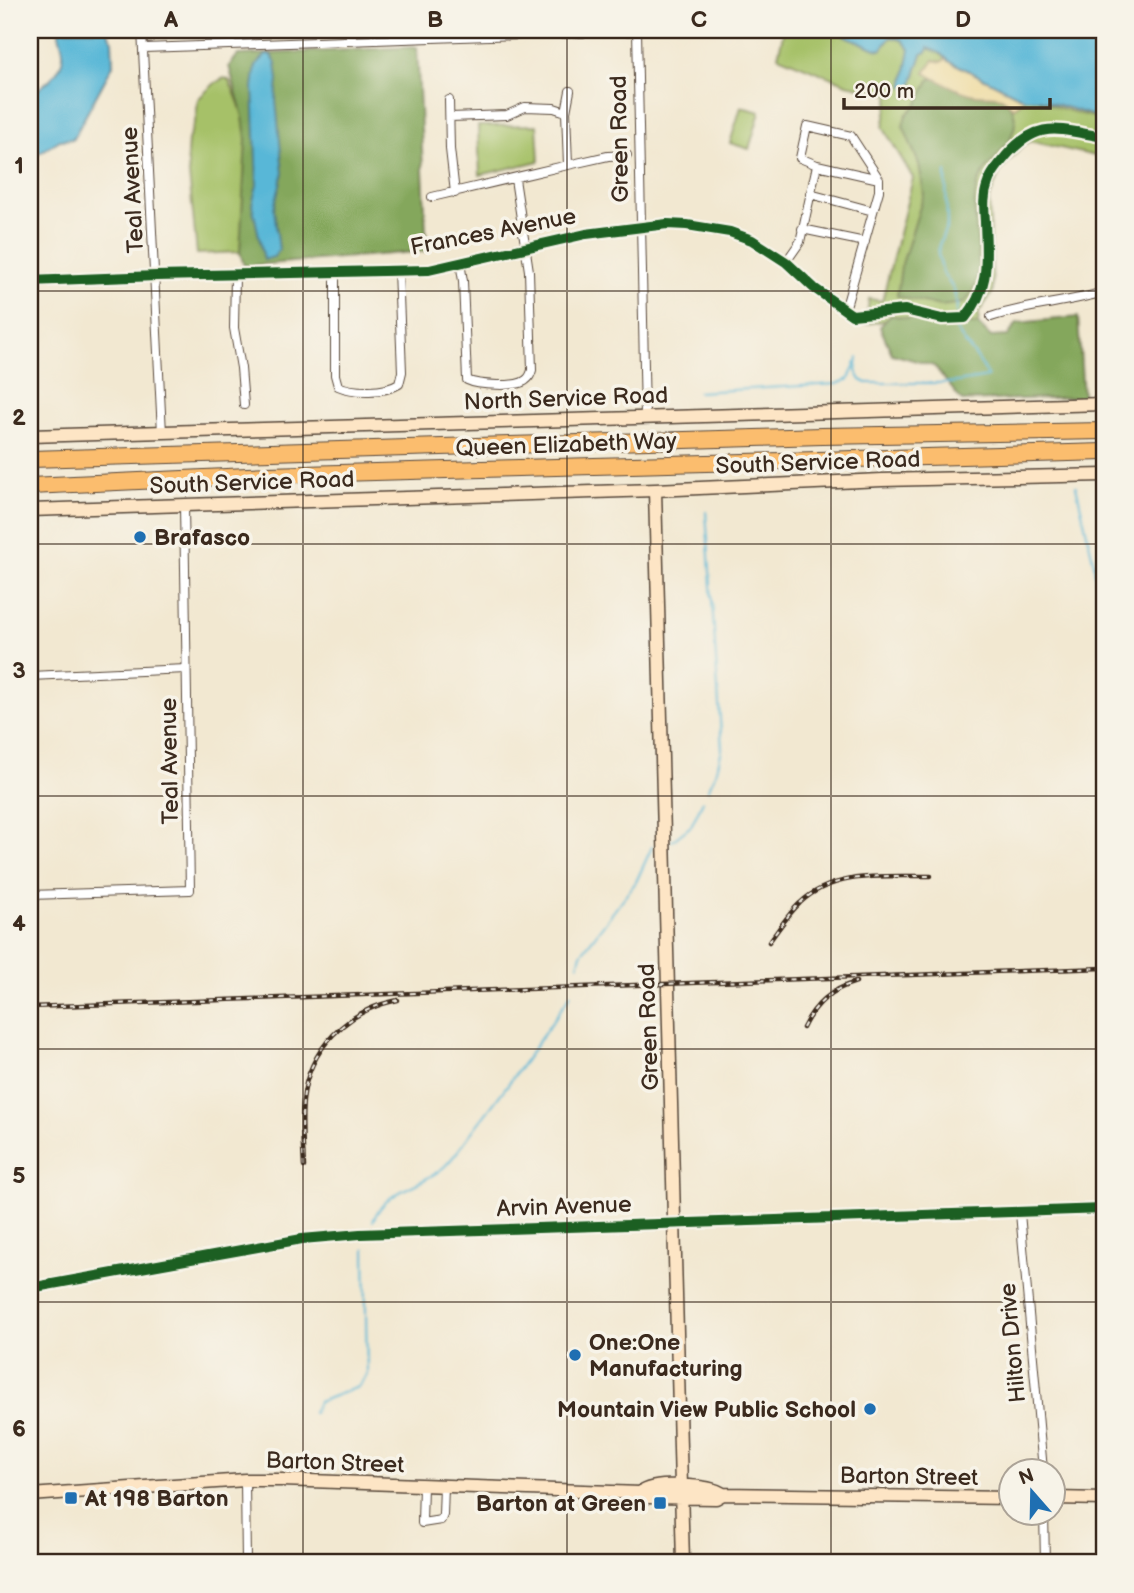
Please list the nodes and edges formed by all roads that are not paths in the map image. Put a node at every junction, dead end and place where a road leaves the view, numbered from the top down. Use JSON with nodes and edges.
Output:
{"nodes":[{"id":1,"x":142,"y":30,"type":"edge"},
{"id":2,"x":637,"y":30,"type":"edge"},
{"id":3,"x":144,"y":48,"type":"junction"},
{"id":4,"x":570,"y":91,"type":"dead end"},
{"id":5,"x":449,"y":100,"type":"dead end"},
{"id":6,"x":566,"y":112,"type":"junction"},
{"id":7,"x":450,"y":117,"type":"junction"},
{"id":8,"x":627,"y":155,"type":"dead end"},
{"id":9,"x":568,"y":164,"type":"junction"},
{"id":10,"x":817,"y":165,"type":"junction"},
{"id":11,"x":515,"y":178,"type":"junction"},
{"id":12,"x":879,"y":179,"type":"junction"},
{"id":13,"x":455,"y":193,"type":"junction"},
{"id":14,"x":810,"y":194,"type":"junction"},
{"id":15,"x":432,"y":197,"type":"dead end"},
{"id":16,"x":873,"y":211,"type":"junction"},
{"id":17,"x":642,"y":227,"type":"junction"},
{"id":18,"x":802,"y":229,"type":"junction"},
{"id":19,"x":865,"y":242,"type":"junction"},
{"id":20,"x":527,"y":247,"type":"junction"},
{"id":21,"x":460,"y":262,"type":"junction"},
{"id":22,"x":786,"y":262,"type":"junction"},
{"id":23,"x":398,"y":270,"type":"junction"},
{"id":24,"x":335,"y":273,"type":"junction"},
{"id":25,"x":235,"y":275,"type":"junction"},
{"id":26,"x":156,"y":276,"type":"junction"},
{"id":27,"x":30,"y":281,"type":"edge"},
{"id":28,"x":1104,"y":292,"type":"edge"},
{"id":29,"x":991,"y":317,"type":"dead end"},
{"id":30,"x":1104,"y":404,"type":"edge"},
{"id":31,"x":244,"y":405,"type":"dead end"},
{"id":32,"x":645,"y":416,"type":"junction"},
{"id":33,"x":1104,"y":431,"type":"edge"},
{"id":34,"x":162,"y":433,"type":"junction"},
{"id":35,"x":30,"y":436,"type":"edge"},
{"id":36,"x":1104,"y":452,"type":"edge"},
{"id":37,"x":30,"y":459,"type":"edge"},
{"id":38,"x":1104,"y":475,"type":"edge"},
{"id":39,"x":30,"y":486,"type":"edge"},
{"id":40,"x":655,"y":490,"type":"junction"},
{"id":41,"x":184,"y":505,"type":"junction"},
{"id":42,"x":30,"y":510,"type":"edge"},
{"id":43,"x":186,"y":669,"type":"junction"},
{"id":44,"x":30,"y":676,"type":"edge"},
{"id":45,"x":30,"y":895,"type":"edge"},
{"id":46,"x":1104,"y":1209,"type":"edge"},
{"id":47,"x":1020,"y":1213,"type":"junction"},
{"id":48,"x":675,"y":1223,"type":"junction"},
{"id":49,"x":30,"y":1288,"type":"edge"},
{"id":50,"x":1042,"y":1456,"type":"edge"},
{"id":51,"x":246,"y":1480,"type":"junction"},
{"id":52,"x":423,"y":1485,"type":"junction"},
{"id":53,"x":444,"y":1486,"type":"junction"},
{"id":54,"x":680,"y":1492,"type":"junction"},
{"id":55,"x":30,"y":1495,"type":"edge"},
{"id":56,"x":998,"y":1498,"type":"edge"},
{"id":57,"x":1068,"y":1498,"type":"edge"},
{"id":58,"x":1104,"y":1499,"type":"edge"},
{"id":59,"x":1044,"y":1526,"type":"edge"},
{"id":60,"x":246,"y":1563,"type":"edge"},
{"id":61,"x":683,"y":1563,"type":"edge"},
{"id":62,"x":1045,"y":1563,"type":"edge"}],
"edges":[{"from":1,"to":3,"type":"street","name":"Teal Avenue"},
{"from":2,"to":3,"type":"street"},
{"from":2,"to":17,"type":"street","name":"Green Road"},
{"from":3,"to":26,"type":"street","name":"Teal Avenue"},
{"from":4,"to":6,"type":"street"},
{"from":5,"to":7,"type":"street"},
{"from":6,"to":7,"type":"street"},
{"from":6,"to":9,"type":"street"},
{"from":7,"to":13,"type":"street"},
{"from":8,"to":9,"type":"street"},
{"from":9,"to":11,"type":"street"},
{"from":10,"to":12,"type":"street"},
{"from":10,"to":12,"type":"street"},
{"from":10,"to":14,"type":"street"},
{"from":11,"to":13,"type":"street"},
{"from":11,"to":20,"type":"street"},
{"from":12,"to":16,"type":"street"},
{"from":13,"to":15,"type":"street"},
{"from":14,"to":16,"type":"street"},
{"from":14,"to":18,"type":"street"},
{"from":16,"to":19,"type":"street"},
{"from":17,"to":20,"type":"street","name":"Frances Avenue"},
{"from":17,"to":22,"type":"street","name":"Frances Avenue"},
{"from":17,"to":32,"type":"street","name":"Green Road"},
{"from":18,"to":19,"type":"street"},
{"from":18,"to":22,"type":"street"},
{"from":19,"to":22,"type":"street","name":"Frances Avenue"},
{"from":20,"to":21,"type":"street","name":"Frances Avenue"},
{"from":20,"to":21,"type":"street"},
{"from":21,"to":23,"type":"street","name":"Frances Avenue"},
{"from":23,"to":24,"type":"street","name":"Frances Avenue"},
{"from":23,"to":24,"type":"street"},
{"from":24,"to":25,"type":"street","name":"Frances Avenue"},
{"from":25,"to":26,"type":"street","name":"Frances Avenue"},
{"from":25,"to":31,"type":"street"},
{"from":26,"to":27,"type":"street","name":"Frances Avenue"},
{"from":26,"to":34,"type":"street","name":"Teal Avenue"},
{"from":28,"to":29,"type":"street"},
{"from":30,"to":32,"type":"street","name":"North Service Road"},
{"from":32,"to":34,"type":"street","name":"North Service Road"},
{"from":33,"to":37,"type":"highway","name":"Queen Elizabeth Way"},
{"from":34,"to":35,"type":"street","name":"North Service Road"},
{"from":36,"to":39,"type":"highway","name":"Queen Elizabeth Way"},
{"from":38,"to":40,"type":"street","name":"South Service Road"},
{"from":40,"to":41,"type":"street","name":"South Service Road"},
{"from":40,"to":48,"type":"street","name":"Green Road"},
{"from":41,"to":42,"type":"street","name":"South Service Road"},
{"from":41,"to":43,"type":"street","name":"Teal Avenue"},
{"from":43,"to":44,"type":"street"},
{"from":43,"to":45,"type":"street","name":"Teal Avenue"},
{"from":46,"to":47,"type":"street","name":"Arvin Avenue"},
{"from":47,"to":48,"type":"street","name":"Arvin Avenue"},
{"from":47,"to":50,"type":"street","name":"Hilton Drive"},
{"from":48,"to":49,"type":"street","name":"Arvin Avenue"},
{"from":48,"to":54,"type":"street","name":"Green Road"},
{"from":51,"to":52,"type":"street","name":"Barton Street"},
{"from":51,"to":55,"type":"street","name":"Barton Street"},
{"from":51,"to":60,"type":"street"},
{"from":52,"to":53,"type":"street","name":"Barton Street"},
{"from":52,"to":53,"type":"street"},
{"from":53,"to":54,"type":"street","name":"Barton Street"},
{"from":54,"to":56,"type":"street","name":"Barton Street"},
{"from":54,"to":61,"type":"street","name":"Green Road"},
{"from":57,"to":58,"type":"street"},
{"from":59,"to":62,"type":"street"}]}
